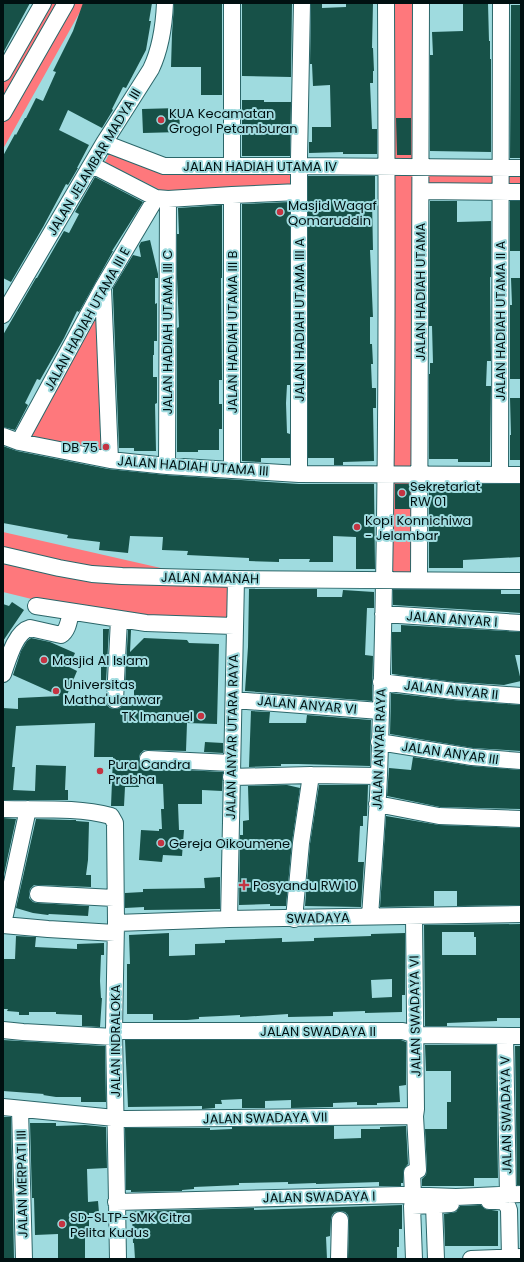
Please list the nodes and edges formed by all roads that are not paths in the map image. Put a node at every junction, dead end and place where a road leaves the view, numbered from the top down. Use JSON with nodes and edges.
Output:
{"nodes":[{"id":1,"x":43,"y":3,"type":"edge"},
{"id":2,"x":66,"y":3,"type":"edge"},
{"id":3,"x":165,"y":3,"type":"edge"},
{"id":4,"x":232,"y":3,"type":"edge"},
{"id":5,"x":302,"y":3,"type":"edge"},
{"id":6,"x":386,"y":3,"type":"edge"},
{"id":7,"x":421,"y":3,"type":"edge"},
{"id":8,"x":501,"y":3,"type":"edge"},
{"id":9,"x":3,"y":73,"type":"edge"},
{"id":10,"x":3,"y":113,"type":"edge"},
{"id":11,"x":104,"y":143,"type":"junction"},
{"id":12,"x":92,"y":165,"type":"junction"},
{"id":13,"x":232,"y":166,"type":"junction"},
{"id":14,"x":299,"y":166,"type":"junction"},
{"id":15,"x":387,"y":167,"type":"junction"},
{"id":16,"x":421,"y":167,"type":"junction"},
{"id":17,"x":501,"y":168,"type":"junction"},
{"id":18,"x":521,"y":168,"type":"edge"},
{"id":19,"x":421,"y":191,"type":"junction"},
{"id":20,"x":299,"y":192,"type":"junction"},
{"id":21,"x":501,"y":192,"type":"junction"},
{"id":22,"x":521,"y":192,"type":"edge"},
{"id":23,"x":232,"y":194,"type":"junction"},
{"id":24,"x":162,"y":198,"type":"junction"},
{"id":25,"x":103,"y":287,"type":"junction"},
{"id":26,"x":3,"y":315,"type":"edge"},
{"id":27,"x":3,"y":436,"type":"edge"},
{"id":28,"x":19,"y":442,"type":"junction"},
{"id":29,"x":110,"y":460,"type":"junction"},
{"id":30,"x":167,"y":466,"type":"junction"},
{"id":31,"x":232,"y":470,"type":"junction"},
{"id":32,"x":299,"y":474,"type":"junction"},
{"id":33,"x":419,"y":474,"type":"junction"},
{"id":34,"x":385,"y":475,"type":"junction"},
{"id":35,"x":500,"y":475,"type":"junction"},
{"id":36,"x":521,"y":475,"type":"edge"},
{"id":37,"x":3,"y":555,"type":"edge"},
{"id":38,"x":236,"y":580,"type":"junction"},
{"id":39,"x":383,"y":580,"type":"junction"},
{"id":40,"x":419,"y":580,"type":"junction"},
{"id":41,"x":521,"y":582,"type":"edge"},
{"id":42,"x":36,"y":606,"type":"dead end"},
{"id":43,"x":72,"y":612,"type":"junction"},
{"id":44,"x":383,"y":614,"type":"junction"},
{"id":45,"x":119,"y":619,"type":"junction"},
{"id":46,"x":521,"y":623,"type":"edge"},
{"id":47,"x":234,"y":626,"type":"junction"},
{"id":48,"x":3,"y":674,"type":"edge"},
{"id":49,"x":381,"y":682,"type":"junction"},
{"id":50,"x":521,"y":696,"type":"edge"},
{"id":51,"x":115,"y":700,"type":"dead end"},
{"id":52,"x":234,"y":700,"type":"junction"},
{"id":53,"x":380,"y":711,"type":"junction"},
{"id":54,"x":380,"y":742,"type":"junction"},
{"id":55,"x":148,"y":759,"type":"dead end"},
{"id":56,"x":521,"y":761,"type":"edge"},
{"id":57,"x":231,"y":770,"type":"junction"},
{"id":58,"x":311,"y":775,"type":"junction"},
{"id":59,"x":378,"y":776,"type":"junction"},
{"id":60,"x":377,"y":804,"type":"junction"},
{"id":61,"x":3,"y":809,"type":"edge"},
{"id":62,"x":28,"y":810,"type":"junction"},
{"id":63,"x":521,"y":819,"type":"edge"},
{"id":64,"x":38,"y":894,"type":"dead end"},
{"id":65,"x":114,"y":898,"type":"junction"},
{"id":66,"x":521,"y":914,"type":"edge"},
{"id":67,"x":370,"y":917,"type":"junction"},
{"id":68,"x":414,"y":917,"type":"junction"},
{"id":69,"x":229,"y":919,"type":"junction"},
{"id":70,"x":294,"y":919,"type":"junction"},
{"id":71,"x":3,"y":924,"type":"edge"},
{"id":72,"x":115,"y":928,"type":"junction"},
{"id":73,"x":3,"y":1030,"type":"edge"},
{"id":74,"x":114,"y":1034,"type":"junction"},
{"id":75,"x":415,"y":1035,"type":"junction"},
{"id":76,"x":505,"y":1036,"type":"junction"},
{"id":77,"x":521,"y":1036,"type":"edge"},
{"id":78,"x":3,"y":1107,"type":"edge"},
{"id":79,"x":20,"y":1109,"type":"junction"},
{"id":80,"x":415,"y":1116,"type":"junction"},
{"id":81,"x":114,"y":1118,"type":"junction"},
{"id":82,"x":514,"y":1194,"type":"edge"},
{"id":83,"x":414,"y":1195,"type":"junction"},
{"id":84,"x":116,"y":1202,"type":"junction"},
{"id":85,"x":434,"y":1205,"type":"junction"},
{"id":86,"x":340,"y":1220,"type":"dead end"},
{"id":87,"x":518,"y":1257,"type":"edge"},
{"id":88,"x":24,"y":1259,"type":"edge"},
{"id":89,"x":118,"y":1259,"type":"edge"},
{"id":90,"x":339,"y":1259,"type":"edge"},
{"id":91,"x":414,"y":1259,"type":"edge"},
{"id":92,"x":436,"y":1259,"type":"edge"},
{"id":93,"x":472,"y":1259,"type":"edge"}],
"edges":[{"from":1,"to":9,"type":"street"},
{"from":2,"to":10,"type":"street"},
{"from":3,"to":11,"type":"street","name":"JALAN JELAMBAR MADYA III"},
{"from":4,"to":13,"type":"street"},
{"from":5,"to":14,"type":"street","name":"JALAN HADIAH UTAMA III A"},
{"from":6,"to":15,"type":"street"},
{"from":7,"to":16,"type":"street","name":"JALAN HADIAH UTAMA"},
{"from":8,"to":17,"type":"street","name":"JALAN HADIAH UTAMA II A"},
{"from":11,"to":12,"type":"street","name":"JALAN JELAMBAR MADYA III"},
{"from":11,"to":13,"type":"street","name":"JALAN HADIAH UTAMA IV"},
{"from":12,"to":24,"type":"street"},
{"from":12,"to":26,"type":"street","name":"JALAN JELAMBAR MADYA III"},
{"from":13,"to":14,"type":"street","name":"JALAN HADIAH UTAMA IV"},
{"from":14,"to":15,"type":"street","name":"JALAN HADIAH UTAMA IV"},
{"from":14,"to":20,"type":"street","name":"JALAN HADIAH UTAMA III A"},
{"from":15,"to":16,"type":"street","name":"JALAN HADIAH UTAMA IV"},
{"from":15,"to":34,"type":"street"},
{"from":16,"to":17,"type":"street","name":"JALAN HADIAH UTAMA IV"},
{"from":16,"to":19,"type":"street","name":"JALAN HADIAH UTAMA"},
{"from":17,"to":18,"type":"street","name":"JALAN HADIAH UTAMA IV"},
{"from":17,"to":21,"type":"street","name":"JALAN HADIAH UTAMA II A"},
{"from":19,"to":21,"type":"street"},
{"from":19,"to":33,"type":"street","name":"JALAN HADIAH UTAMA"},
{"from":20,"to":23,"type":"street"},
{"from":20,"to":32,"type":"street","name":"JALAN HADIAH UTAMA III A"},
{"from":21,"to":22,"type":"street"},
{"from":21,"to":35,"type":"street","name":"JALAN HADIAH UTAMA II A"},
{"from":23,"to":24,"type":"street"},
{"from":23,"to":31,"type":"street","name":"JALAN HADIAH UTAMA III B"},
{"from":24,"to":25,"type":"street","name":"JALAN HADIAH UTAMA III E"},
{"from":24,"to":30,"type":"street","name":"JALAN HADIAH UTAMA III C"},
{"from":25,"to":28,"type":"street","name":"JALAN HADIAH UTAMA III E"},
{"from":25,"to":29,"type":"street"},
{"from":27,"to":28,"type":"street","name":"JALAN HADIAH UTAMA III"},
{"from":28,"to":29,"type":"street","name":"JALAN HADIAH UTAMA III"},
{"from":29,"to":30,"type":"street","name":"JALAN HADIAH UTAMA III"},
{"from":30,"to":31,"type":"street","name":"JALAN HADIAH UTAMA III"},
{"from":31,"to":32,"type":"street","name":"JALAN HADIAH UTAMA III"},
{"from":32,"to":34,"type":"street","name":"JALAN HADIAH UTAMA III"},
{"from":33,"to":34,"type":"street","name":"JALAN HADIAH UTAMA III"},
{"from":33,"to":35,"type":"street","name":"JALAN HADIAH UTAMA III"},
{"from":33,"to":40,"type":"street","name":"JALAN HADIAH UTAMA"},
{"from":34,"to":39,"type":"street"},
{"from":35,"to":36,"type":"street","name":"JALAN HADIAH UTAMA III"},
{"from":37,"to":38,"type":"street","name":"JALAN AMANAH"},
{"from":38,"to":39,"type":"street","name":"JALAN AMANAH"},
{"from":38,"to":47,"type":"street","name":"JALAN ANYAR UTARA RAYA"},
{"from":39,"to":40,"type":"street","name":"JALAN AMANAH"},
{"from":39,"to":44,"type":"street","name":"JALAN ANYAR RAYA"},
{"from":40,"to":41,"type":"street","name":"JALAN AMANAH"},
{"from":42,"to":43,"type":"street"},
{"from":43,"to":45,"type":"street"},
{"from":43,"to":48,"type":"street"},
{"from":44,"to":46,"type":"street","name":"JALAN ANYAR I"},
{"from":44,"to":49,"type":"street","name":"JALAN ANYAR RAYA"},
{"from":45,"to":47,"type":"street"},
{"from":45,"to":51,"type":"street"},
{"from":47,"to":52,"type":"street","name":"JALAN ANYAR UTARA RAYA"},
{"from":49,"to":50,"type":"street","name":"JALAN ANYAR II"},
{"from":49,"to":53,"type":"street","name":"JALAN ANYAR RAYA"},
{"from":52,"to":53,"type":"street","name":"JALAN ANYAR VI"},
{"from":52,"to":57,"type":"street","name":"JALAN ANYAR UTARA RAYA"},
{"from":53,"to":54,"type":"street","name":"JALAN ANYAR RAYA"},
{"from":54,"to":56,"type":"street","name":"JALAN ANYAR III"},
{"from":54,"to":59,"type":"street","name":"JALAN ANYAR RAYA"},
{"from":55,"to":57,"type":"street"},
{"from":57,"to":58,"type":"street"},
{"from":57,"to":69,"type":"street","name":"JALAN ANYAR UTARA RAYA"},
{"from":58,"to":59,"type":"street"},
{"from":58,"to":70,"type":"street"},
{"from":59,"to":60,"type":"street","name":"JALAN ANYAR RAYA"},
{"from":60,"to":63,"type":"street"},
{"from":60,"to":67,"type":"street","name":"JALAN ANYAR RAYA"},
{"from":61,"to":62,"type":"street"},
{"from":62,"to":65,"type":"street","name":"JALAN INDRALOKA"},
{"from":62,"to":71,"type":"street"},
{"from":64,"to":65,"type":"street"},
{"from":65,"to":72,"type":"street","name":"JALAN INDRALOKA"},
{"from":66,"to":68,"type":"street","name":"SWADAYA"},
{"from":67,"to":68,"type":"street","name":"SWADAYA"},
{"from":67,"to":70,"type":"street","name":"SWADAYA"},
{"from":68,"to":75,"type":"street","name":"JALAN SWADAYA VI"},
{"from":69,"to":70,"type":"street","name":"SWADAYA"},
{"from":69,"to":72,"type":"street","name":"SWADAYA"},
{"from":71,"to":72,"type":"street","name":"SWADAYA"},
{"from":72,"to":74,"type":"street","name":"JALAN INDRALOKA"},
{"from":73,"to":74,"type":"street","name":"JALAN SWADAYA II"},
{"from":74,"to":75,"type":"street","name":"JALAN SWADAYA II"},
{"from":74,"to":81,"type":"street","name":"JALAN INDRALOKA"},
{"from":75,"to":76,"type":"street","name":"JALAN SWADAYA II"},
{"from":75,"to":80,"type":"street","name":"JALAN SWADAYA VI"},
{"from":76,"to":77,"type":"street","name":"JALAN SWADAYA II"},
{"from":76,"to":82,"type":"street","name":"JALAN SWADAYA V"},
{"from":78,"to":79,"type":"street","name":"JALAN SWADAYA VII"},
{"from":79,"to":81,"type":"street","name":"JALAN SWADAYA VII"},
{"from":79,"to":88,"type":"street","name":"JALAN MERPATI III"},
{"from":80,"to":81,"type":"street","name":"JALAN SWADAYA VII"},
{"from":80,"to":83,"type":"street","name":"JALAN SWADAYA VI"},
{"from":81,"to":84,"type":"street","name":"JALAN INDRALOKA"},
{"from":82,"to":83,"type":"street","name":"JALAN SWADAYA I"},
{"from":83,"to":84,"type":"street","name":"JALAN SWADAYA I"},
{"from":84,"to":89,"type":"street","name":"JALAN INDRALOKA"},
{"from":85,"to":87,"type":"street"},
{"from":85,"to":91,"type":"street"},
{"from":85,"to":92,"type":"street"},
{"from":86,"to":90,"type":"street"},
{"from":87,"to":93,"type":"street"}]}
